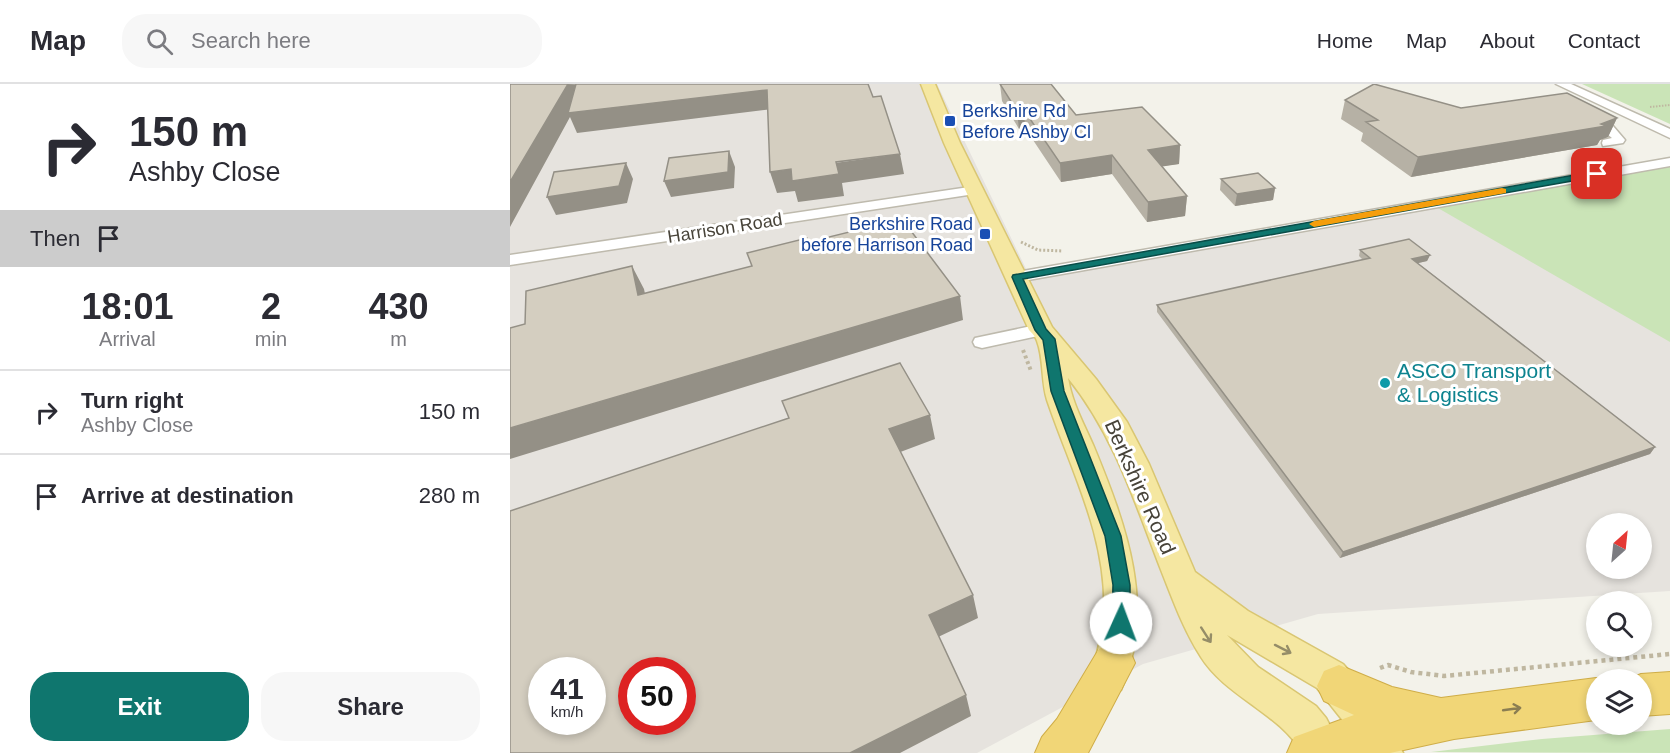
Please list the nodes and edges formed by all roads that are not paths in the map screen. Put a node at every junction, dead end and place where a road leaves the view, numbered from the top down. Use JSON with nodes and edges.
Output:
{"nodes":[{"id":1,"x":928,"y":84,"type":"edge"},
{"id":2,"x":1562,"y":84,"type":"edge"},
{"id":3,"x":1614,"y":108,"type":"junction"},
{"id":4,"x":1670,"y":134,"type":"edge"},
{"id":5,"x":1608,"y":143,"type":"edge"},
{"id":6,"x":1670,"y":162,"type":"edge"},
{"id":7,"x":976,"y":190,"type":"junction"},
{"id":8,"x":510,"y":260,"type":"edge"},
{"id":9,"x":1017,"y":277,"type":"junction"},
{"id":10,"x":982,"y":342,"type":"dead end"},
{"id":11,"x":1038,"y":342,"type":"junction"},
{"id":12,"x":1182,"y":582,"type":"junction"},
{"id":13,"x":1114,"y":663,"type":"junction"},
{"id":14,"x":1339,"y":686,"type":"junction"},
{"id":15,"x":1670,"y":693,"type":"edge"},
{"id":16,"x":1652,"y":694,"type":"edge"},
{"id":17,"x":1586,"y":700,"type":"edge"},
{"id":18,"x":1454,"y":717,"type":"junction"},
{"id":19,"x":1379,"y":744,"type":"edge"},
{"id":20,"x":1318,"y":751,"type":"edge"},
{"id":21,"x":1058,"y":753,"type":"edge"},
{"id":22,"x":1084,"y":753,"type":"edge"}],
"edges":[{"from":1,"to":7,"type":"main road","name":"Berkshire Road"},
{"from":2,"to":3,"type":"street"},
{"from":3,"to":4,"type":"street"},
{"from":3,"to":5,"type":"street"},
{"from":6,"to":9,"type":"street"},
{"from":7,"to":8,"type":"street","name":"Harrison Road"},
{"from":7,"to":9,"type":"main road","name":"Berkshire Road"},
{"from":9,"to":11,"type":"main road","name":"Berkshire Road"},
{"from":10,"to":11,"type":"street"},
{"from":11,"to":12,"type":"main road","name":"Berkshire Road"},
{"from":11,"to":13,"type":"main road","name":"Berkshire Road"},
{"from":12,"to":14,"type":"main road","name":"Berkshire Road","one_way":true},
{"from":12,"to":20,"type":"main road","name":"Berkshire Road","one_way":true},
{"from":13,"to":21,"type":"highway"},
{"from":13,"to":22,"type":"main road","name":"Berkshire Road"},
{"from":14,"to":18,"type":"highway"},
{"from":14,"to":19,"type":"main road","name":"Berkshire Road"},
{"from":15,"to":16,"type":"highway"},
{"from":18,"to":17,"type":"highway","one_way":true},
{"from":18,"to":19,"type":"highway"},
{"from":19,"to":20,"type":"highway"}]}
